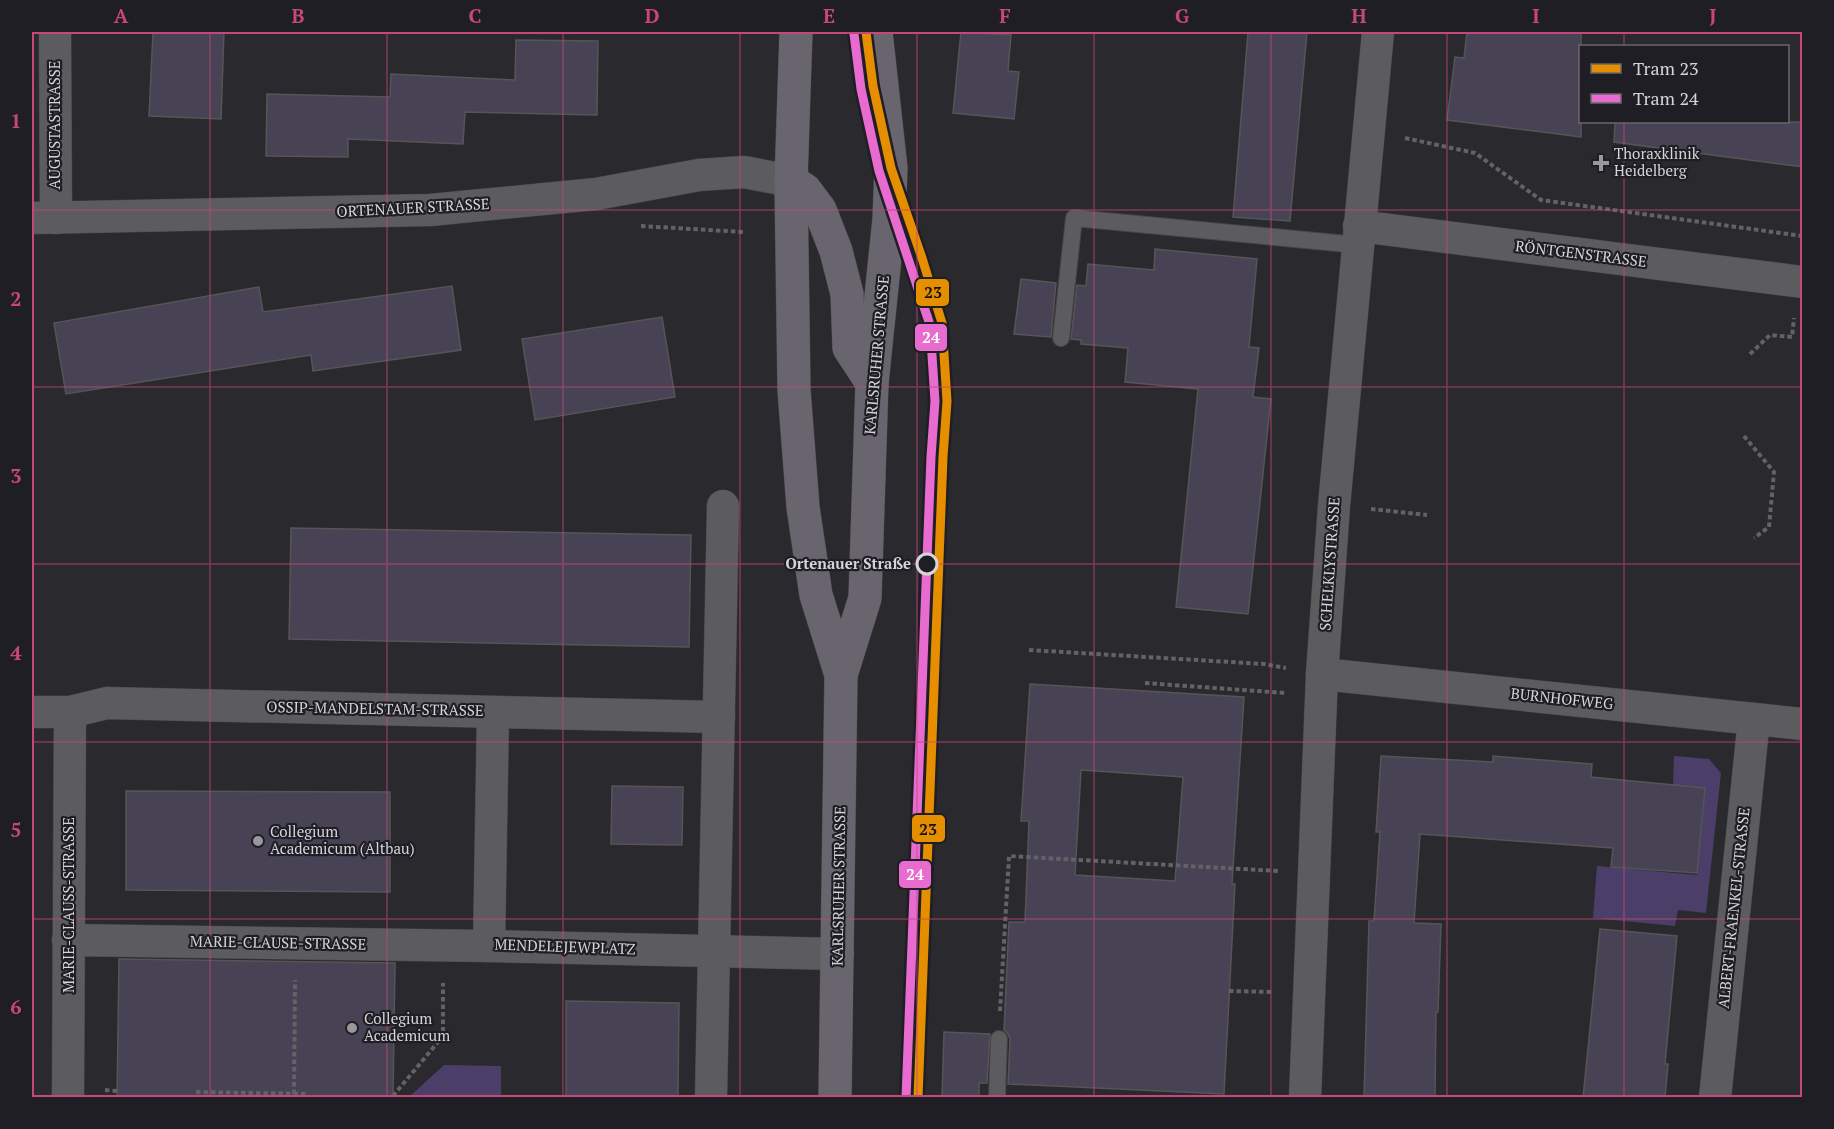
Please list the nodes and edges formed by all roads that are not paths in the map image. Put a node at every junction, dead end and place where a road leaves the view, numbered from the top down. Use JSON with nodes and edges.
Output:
{"nodes":[{"id":1,"x":55,"y":32,"type":"edge"},
{"id":2,"x":796,"y":32,"type":"edge"},
{"id":3,"x":876,"y":32,"type":"edge"},
{"id":4,"x":1378,"y":32,"type":"edge"},
{"id":5,"x":791,"y":181,"type":"junction"},
{"id":6,"x":44,"y":218,"type":"edge"},
{"id":7,"x":1358,"y":235,"type":"junction"},
{"id":8,"x":1801,"y":282,"type":"edge"},
{"id":9,"x":1061,"y":339,"type":"dead end"},
{"id":10,"x":872,"y":383,"type":"junction"},
{"id":11,"x":723,"y":506,"type":"dead end"},
{"id":12,"x":841,"y":675,"type":"junction"},
{"id":13,"x":1322,"y":685,"type":"junction"},
{"id":14,"x":32,"y":712,"type":"edge"},
{"id":15,"x":70,"y":712,"type":"junction"},
{"id":16,"x":494,"y":712,"type":"junction"},
{"id":17,"x":719,"y":717,"type":"junction"},
{"id":18,"x":1754,"y":719,"type":"junction"},
{"id":19,"x":1803,"y":724,"type":"edge"},
{"id":20,"x":68,"y":940,"type":"junction"},
{"id":21,"x":489,"y":946,"type":"junction"},
{"id":22,"x":715,"y":951,"type":"junction"},
{"id":23,"x":838,"y":954,"type":"junction"},
{"id":24,"x":999,"y":1039,"type":"road end"},
{"id":25,"x":68,"y":1098,"type":"edge"},
{"id":26,"x":711,"y":1098,"type":"edge"},
{"id":27,"x":835,"y":1098,"type":"edge"},
{"id":28,"x":997,"y":1098,"type":"edge"},
{"id":29,"x":1305,"y":1098,"type":"edge"},
{"id":30,"x":1715,"y":1098,"type":"edge"}],
"edges":[{"from":1,"to":6,"type":"street","name":"AUGUSTASTRASSE"},
{"from":2,"to":5,"type":"main road","name":"KARLSRUHER STRASSE"},
{"from":3,"to":10,"type":"main road","name":"KARLSRUHER STRASSE"},
{"from":4,"to":7,"type":"street","name":"SCHELKLYSTRASSE"},
{"from":5,"to":6,"type":"street","name":"ORTENAUER STRASSE"},
{"from":5,"to":10,"type":"main road"},
{"from":5,"to":12,"type":"main road","name":"KARLSRUHER STRASSE"},
{"from":7,"to":8,"type":"street","name":"RÖNTGENSTRASSE"},
{"from":7,"to":9,"type":"lane"},
{"from":7,"to":13,"type":"street","name":"SCHELKLYSTRASSE"},
{"from":10,"to":12,"type":"main road","name":"KARLSRUHER STRASSE"},
{"from":11,"to":17,"type":"street"},
{"from":12,"to":23,"type":"main road","name":"KARLSRUHER STRASSE"},
{"from":13,"to":18,"type":"street","name":"BURNHOFWEG"},
{"from":13,"to":29,"type":"street","name":"SCHELKLYSTRASSE"},
{"from":14,"to":15,"type":"street","name":"OSSIP-MANDELSTAM-STRASSE"},
{"from":15,"to":16,"type":"street","name":"OSSIP-MANDELSTAM-STRASSE"},
{"from":15,"to":20,"type":"street","name":"MARIE-CLAUSS-STRASSE"},
{"from":16,"to":17,"type":"street","name":"OSSIP-MANDELSTAM-STRASSE"},
{"from":16,"to":21,"type":"street","name":"MENDELEJEWPLATZ"},
{"from":17,"to":22,"type":"street"},
{"from":18,"to":19,"type":"street","name":"BURNHOFWEG"},
{"from":18,"to":30,"type":"street","name":"ALBERT-FRAENKEL-STRASSE"},
{"from":20,"to":21,"type":"street","name":"MARIE-CLAUSE-STRASSE"},
{"from":20,"to":25,"type":"street","name":"MARIE-CLAUSS-STRASSE"},
{"from":21,"to":22,"type":"street","name":"MENDELEJEWPLATZ"},
{"from":22,"to":23,"type":"street","name":"MENDELEJEWPLATZ"},
{"from":22,"to":26,"type":"street"},
{"from":23,"to":27,"type":"main road","name":"KARLSRUHER STRASSE"},
{"from":24,"to":28,"type":"lane"}]}
